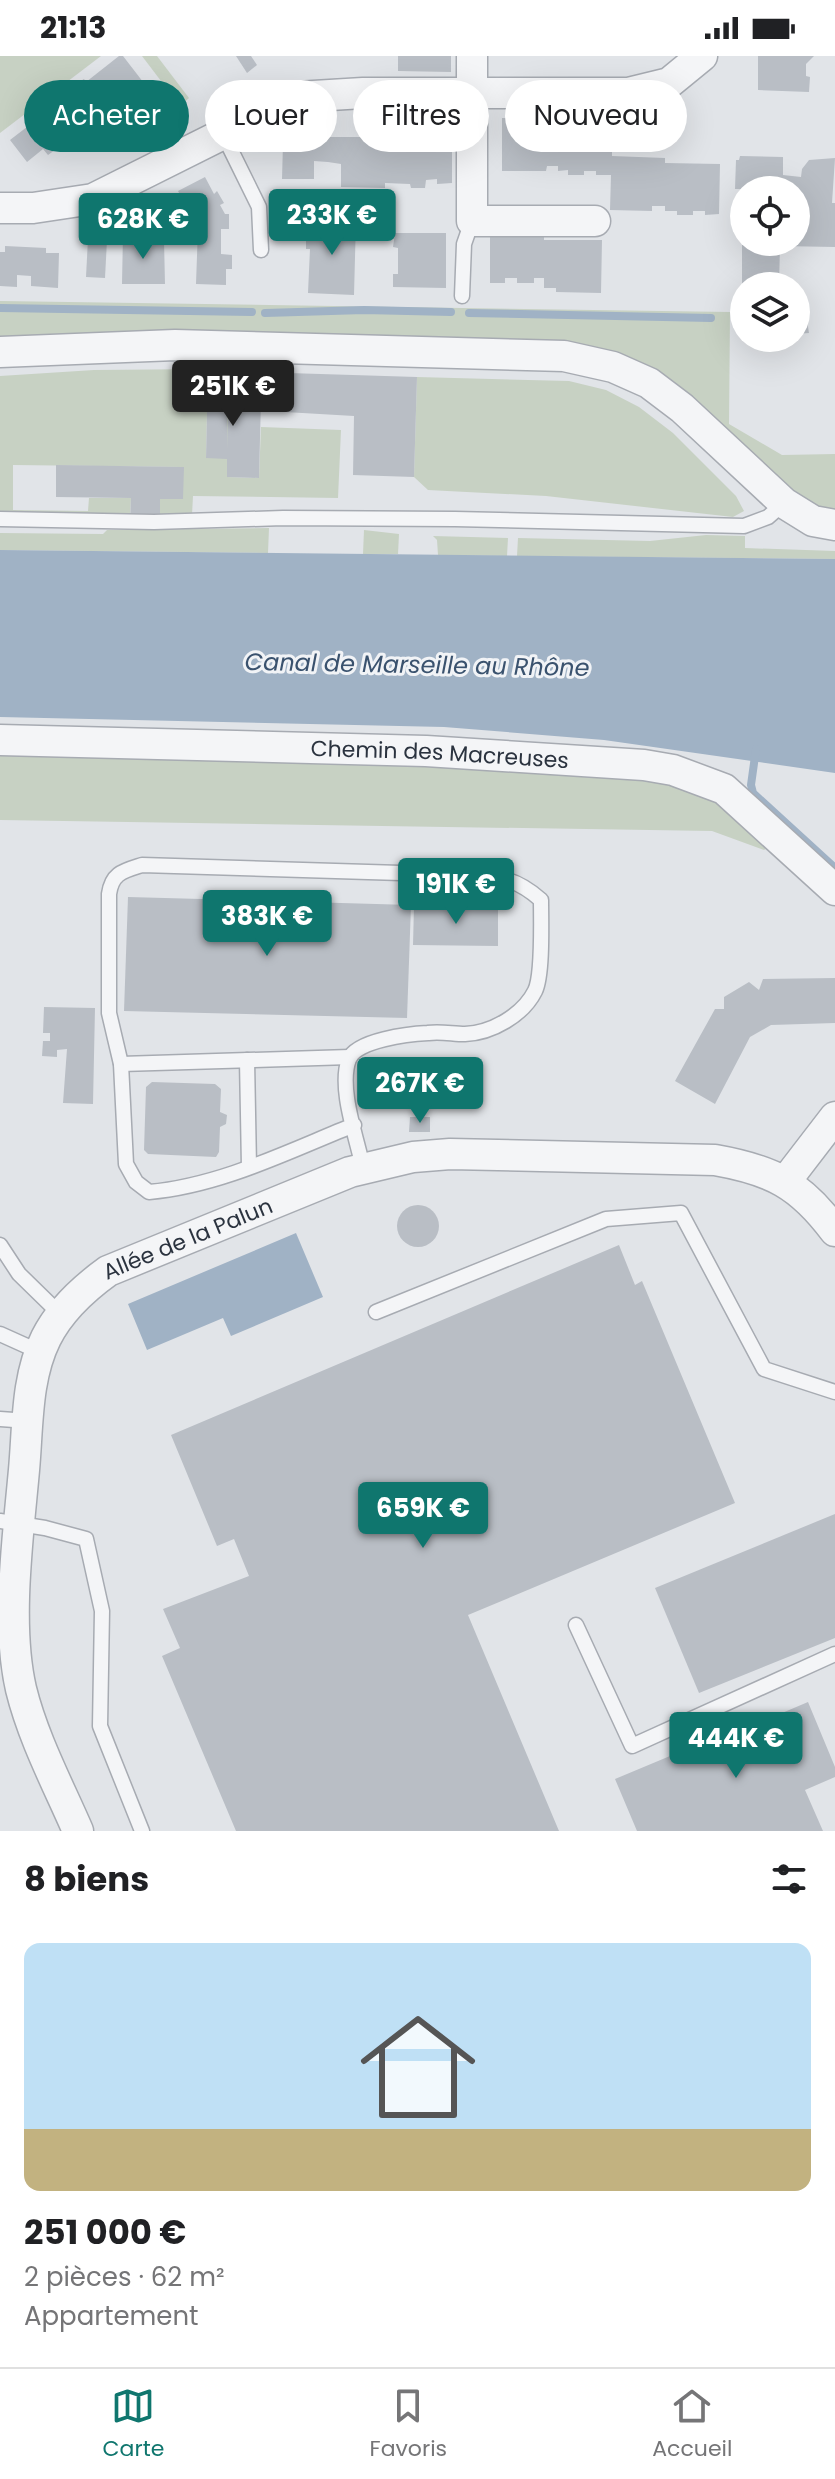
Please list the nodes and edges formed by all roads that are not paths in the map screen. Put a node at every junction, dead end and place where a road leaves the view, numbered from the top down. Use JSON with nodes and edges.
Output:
{"nodes":[{"id":1,"x":472,"y":56,"type":"edge"},
{"id":2,"x":702,"y":56,"type":"edge"},
{"id":3,"x":473,"y":80,"type":"edge"},
{"id":4,"x":489,"y":93,"type":"edge"},
{"id":5,"x":205,"y":143,"type":"edge"},
{"id":6,"x":232,"y":152,"type":"edge"},
{"id":7,"x":473,"y":152,"type":"edge"},
{"id":8,"x":0,"y":208,"type":"edge"},
{"id":9,"x":472,"y":221,"type":"junction"},
{"id":10,"x":595,"y":221,"type":"dead end"},
{"id":11,"x":261,"y":250,"type":"dead end"},
{"id":12,"x":462,"y":296,"type":"dead end"},
{"id":13,"x":0,"y":352,"type":"edge"},
{"id":14,"x":784,"y":503,"type":"junction"},
{"id":15,"x":0,"y":519,"type":"edge"},
{"id":16,"x":835,"y":525,"type":"edge"},
{"id":17,"x":0,"y":740,"type":"edge"},
{"id":18,"x":835,"y":890,"type":"edge"},
{"id":19,"x":350,"y":1057,"type":"junction"},
{"id":20,"x":247,"y":1060,"type":"junction"},
{"id":21,"x":121,"y":1064,"type":"junction"},
{"id":22,"x":835,"y":1117,"type":"edge"},
{"id":23,"x":354,"y":1125,"type":"junction"},
{"id":24,"x":249,"y":1167,"type":"junction"},
{"id":25,"x":363,"y":1168,"type":"junction"},
{"id":26,"x":785,"y":1182,"type":"junction"},
{"id":27,"x":835,"y":1231,"type":"edge"},
{"id":28,"x":0,"y":1245,"type":"edge"},
{"id":29,"x":376,"y":1312,"type":"dead end"},
{"id":30,"x":61,"y":1315,"type":"junction"},
{"id":31,"x":0,"y":1334,"type":"edge"},
{"id":32,"x":40,"y":1352,"type":"junction"},
{"id":33,"x":835,"y":1392,"type":"edge"},
{"id":34,"x":14,"y":1420,"type":"edge"},
{"id":35,"x":10,"y":1523,"type":"edge"},
{"id":36,"x":576,"y":1625,"type":"dead end"},
{"id":37,"x":835,"y":1654,"type":"edge"},
{"id":38,"x":78,"y":1831,"type":"edge"},
{"id":39,"x":142,"y":1831,"type":"edge"}],
"edges":[{"from":1,"to":3,"type":"street"},
{"from":2,"to":4,"type":"street"},
{"from":5,"to":8,"type":"street"},
{"from":6,"to":11,"type":"lane"},
{"from":7,"to":9,"type":"street"},
{"from":9,"to":10,"type":"street"},
{"from":9,"to":12,"type":"lane"},
{"from":13,"to":14,"type":"street"},
{"from":14,"to":15,"type":"lane"},
{"from":14,"to":16,"type":"street"},
{"from":17,"to":18,"type":"street","name":"Chemin des Macreuses"},
{"from":19,"to":20,"type":"lane"},
{"from":19,"to":21,"type":"lane"},
{"from":19,"to":23,"type":"lane"},
{"from":20,"to":21,"type":"lane"},
{"from":20,"to":24,"type":"lane"},
{"from":21,"to":24,"type":"lane"},
{"from":22,"to":26,"type":"street"},
{"from":23,"to":24,"type":"lane"},
{"from":23,"to":25,"type":"lane"},
{"from":25,"to":26,"type":"street","name":"Allée de la Palun"},
{"from":25,"to":30,"type":"street","name":"Allée de la Palun"},
{"from":26,"to":27,"type":"street","name":"Allée de la Palun"},
{"from":28,"to":30,"type":"lane"},
{"from":29,"to":33,"type":"lane"},
{"from":30,"to":32,"type":"street","name":"Allée de la Palun"},
{"from":31,"to":32,"type":"lane"},
{"from":32,"to":34,"type":"street","name":"Allée de la Palun"},
{"from":34,"to":35,"type":"street","name":"Allée de la Palun"},
{"from":35,"to":38,"type":"street","name":"Allée de la Palun"},
{"from":35,"to":39,"type":"lane"},
{"from":36,"to":37,"type":"lane"}]}
